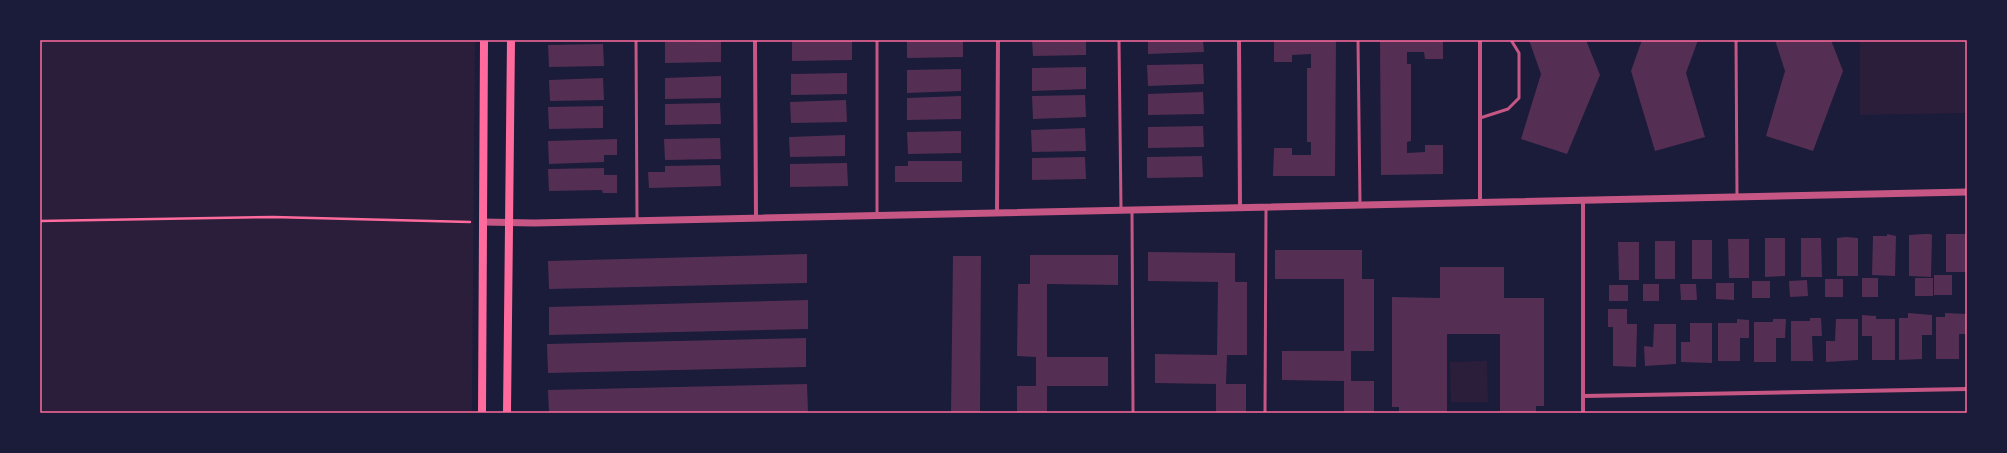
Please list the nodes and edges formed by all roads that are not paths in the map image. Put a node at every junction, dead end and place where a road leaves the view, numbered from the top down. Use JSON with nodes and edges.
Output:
{"nodes":[{"id":1,"x":484,"y":40,"type":"edge"},
{"id":2,"x":511,"y":40,"type":"edge"},
{"id":3,"x":636,"y":40,"type":"edge"},
{"id":4,"x":755,"y":40,"type":"edge"},
{"id":5,"x":877,"y":40,"type":"edge"},
{"id":6,"x":998,"y":40,"type":"edge"},
{"id":7,"x":1119,"y":40,"type":"edge"},
{"id":8,"x":1239,"y":40,"type":"edge"},
{"id":9,"x":1358,"y":40,"type":"edge"},
{"id":10,"x":1480,"y":40,"type":"edge"},
{"id":11,"x":1511,"y":40,"type":"edge"},
{"id":12,"x":1736,"y":40,"type":"edge"},
{"id":13,"x":1480,"y":118,"type":"junction"},
{"id":14,"x":1967,"y":192,"type":"edge"},
{"id":15,"x":1737,"y":197,"type":"junction"},
{"id":16,"x":1583,"y":200,"type":"junction"},
{"id":17,"x":1480,"y":202,"type":"junction"},
{"id":18,"x":1360,"y":205,"type":"junction"},
{"id":19,"x":1266,"y":207,"type":"junction"},
{"id":20,"x":1240,"y":208,"type":"junction"},
{"id":21,"x":1121,"y":210,"type":"junction"},
{"id":22,"x":1132,"y":210,"type":"junction"},
{"id":23,"x":997,"y":213,"type":"junction"},
{"id":24,"x":877,"y":216,"type":"junction"},
{"id":25,"x":756,"y":218,"type":"junction"},
{"id":26,"x":637,"y":221,"type":"junction"},
{"id":27,"x":483,"y":222,"type":"junction"},
{"id":28,"x":510,"y":223,"type":"junction"},
{"id":29,"x":1967,"y":389,"type":"edge"},
{"id":30,"x":1583,"y":396,"type":"junction"},
{"id":31,"x":482,"y":413,"type":"edge"},
{"id":32,"x":507,"y":413,"type":"edge"},
{"id":33,"x":1133,"y":413,"type":"edge"},
{"id":34,"x":1265,"y":413,"type":"edge"},
{"id":35,"x":1583,"y":413,"type":"edge"}],
"edges":[{"from":1,"to":27,"type":"main road"},
{"from":2,"to":28,"type":"main road"},
{"from":3,"to":26,"type":"lane"},
{"from":4,"to":25,"type":"street"},
{"from":5,"to":24,"type":"lane"},
{"from":6,"to":23,"type":"street"},
{"from":7,"to":21,"type":"lane"},
{"from":8,"to":20,"type":"street"},
{"from":9,"to":18,"type":"lane"},
{"from":10,"to":13,"type":"street"},
{"from":11,"to":13,"type":"lane"},
{"from":12,"to":15,"type":"lane"},
{"from":13,"to":17,"type":"street"},
{"from":14,"to":15,"type":"street"},
{"from":15,"to":16,"type":"street"},
{"from":16,"to":17,"type":"street"},
{"from":16,"to":30,"type":"street"},
{"from":17,"to":18,"type":"street"},
{"from":18,"to":19,"type":"street"},
{"from":19,"to":20,"type":"street"},
{"from":19,"to":34,"type":"lane"},
{"from":20,"to":22,"type":"street"},
{"from":21,"to":22,"type":"street"},
{"from":21,"to":23,"type":"street"},
{"from":22,"to":33,"type":"lane"},
{"from":23,"to":24,"type":"street"},
{"from":24,"to":25,"type":"street"},
{"from":25,"to":26,"type":"street"},
{"from":26,"to":28,"type":"street"},
{"from":27,"to":28,"type":"street"},
{"from":27,"to":31,"type":"main road"},
{"from":28,"to":32,"type":"main road"},
{"from":29,"to":30,"type":"street"},
{"from":30,"to":35,"type":"street"}]}
